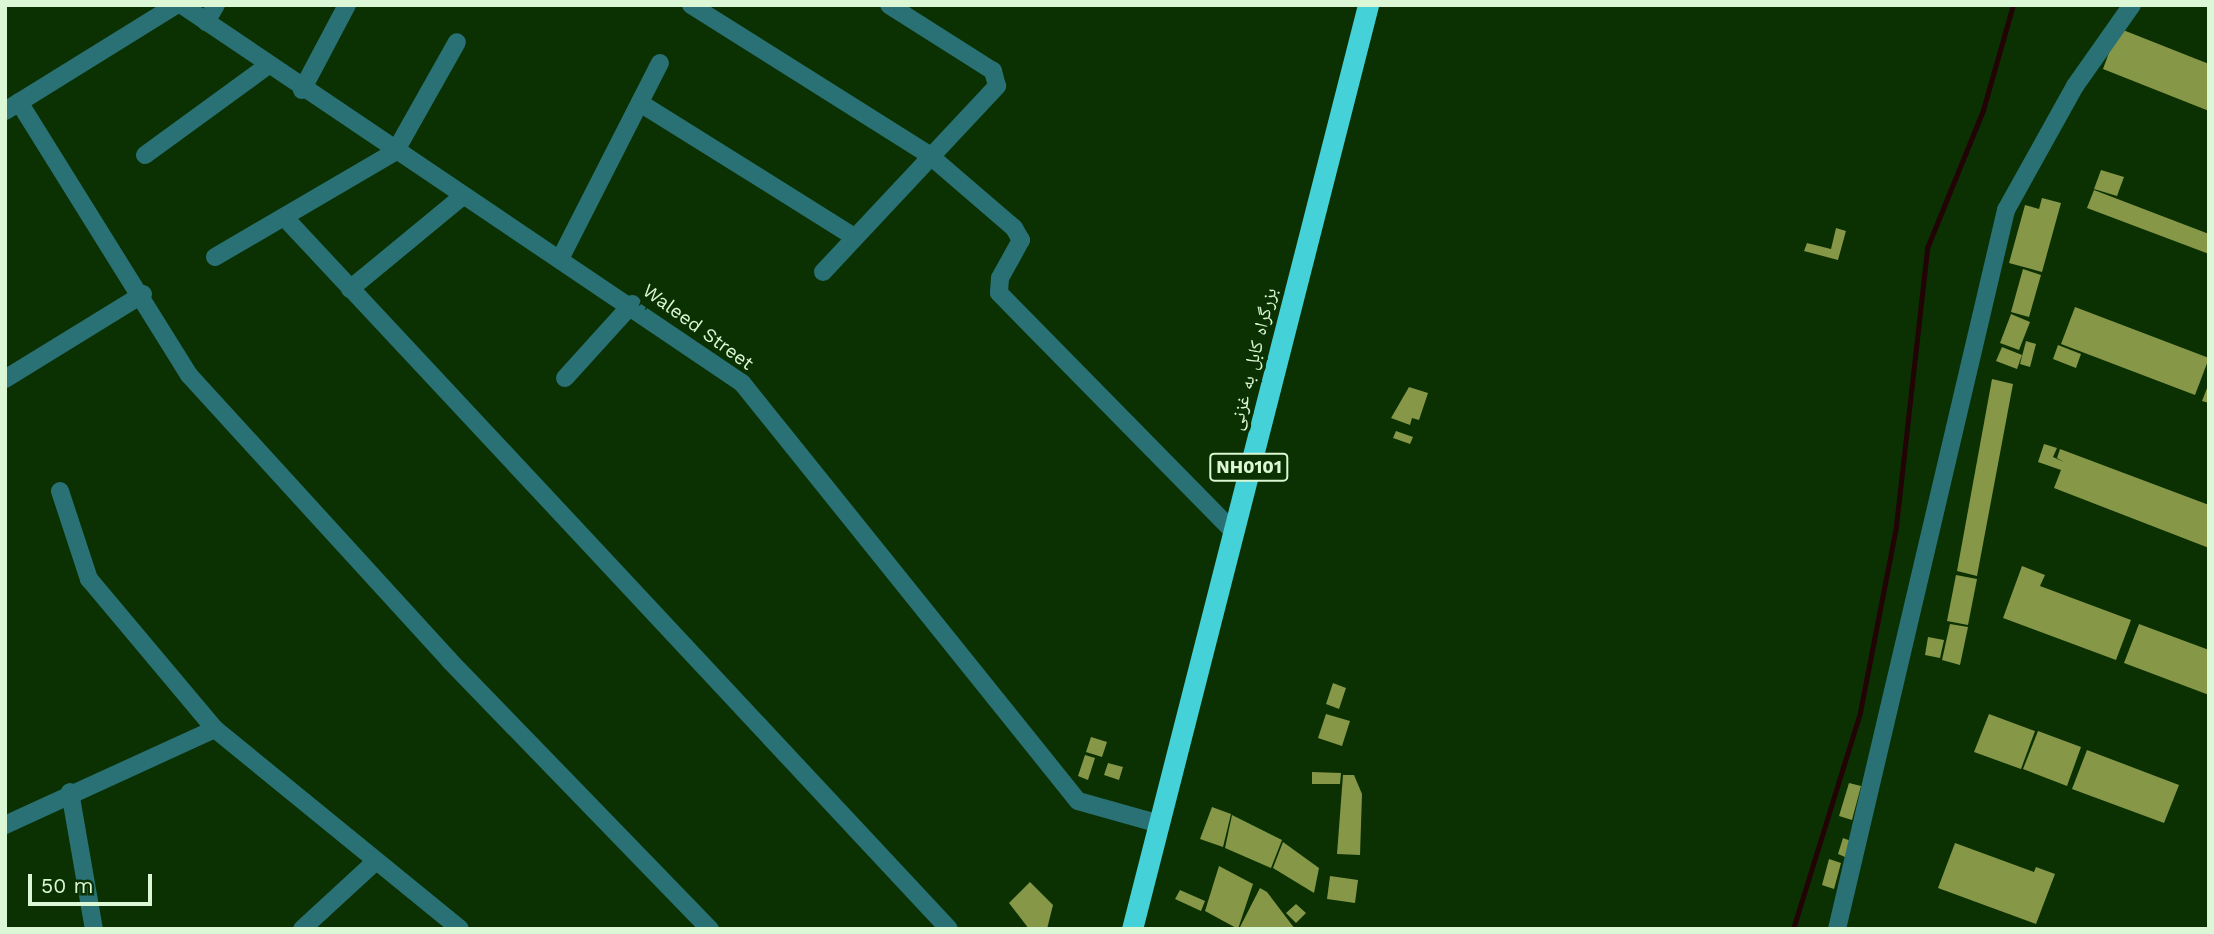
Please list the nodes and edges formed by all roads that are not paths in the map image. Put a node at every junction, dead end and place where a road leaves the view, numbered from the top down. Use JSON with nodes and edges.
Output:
{"nodes":[{"id":1,"x":176,"y":5,"type":"edge"},
{"id":2,"x":182,"y":5,"type":"edge"},
{"id":3,"x":216,"y":5,"type":"edge"},
{"id":4,"x":347,"y":5,"type":"edge"},
{"id":5,"x":691,"y":5,"type":"edge"},
{"id":6,"x":889,"y":5,"type":"edge"},
{"id":7,"x":1368,"y":5,"type":"edge"},
{"id":8,"x":2132,"y":5,"type":"edge"},
{"id":9,"x":206,"y":22,"type":"junction"},
{"id":10,"x":457,"y":42,"type":"dead end"},
{"id":11,"x":660,"y":63,"type":"dead end"},
{"id":12,"x":267,"y":66,"type":"junction"},
{"id":13,"x":302,"y":90,"type":"junction"},
{"id":14,"x":639,"y":103,"type":"junction"},
{"id":15,"x":12,"y":107,"type":"edge"},
{"id":16,"x":395,"y":152,"type":"junction"},
{"id":17,"x":928,"y":154,"type":"junction"},
{"id":18,"x":145,"y":155,"type":"dead end"},
{"id":19,"x":463,"y":196,"type":"junction"},
{"id":20,"x":286,"y":219,"type":"junction"},
{"id":21,"x":853,"y":236,"type":"junction"},
{"id":22,"x":215,"y":257,"type":"dead end"},
{"id":23,"x":560,"y":259,"type":"junction"},
{"id":24,"x":823,"y":272,"type":"dead end"},
{"id":25,"x":349,"y":289,"type":"junction"},
{"id":26,"x":143,"y":293,"type":"junction"},
{"id":27,"x":632,"y":304,"type":"junction"},
{"id":28,"x":565,"y":378,"type":"dead end"},
{"id":29,"x":5,"y":379,"type":"edge"},
{"id":30,"x":60,"y":491,"type":"dead end"},
{"id":31,"x":1233,"y":531,"type":"junction"},
{"id":32,"x":215,"y":729,"type":"junction"},
{"id":33,"x":70,"y":792,"type":"junction"},
{"id":34,"x":6,"y":824,"type":"edge"},
{"id":35,"x":1160,"y":824,"type":"junction"},
{"id":36,"x":376,"y":861,"type":"junction"},
{"id":37,"x":94,"y":929,"type":"edge"},
{"id":38,"x":302,"y":929,"type":"edge"},
{"id":39,"x":460,"y":929,"type":"edge"},
{"id":40,"x":710,"y":929,"type":"edge"},
{"id":41,"x":949,"y":929,"type":"edge"},
{"id":42,"x":1132,"y":929,"type":"edge"},
{"id":43,"x":1837,"y":929,"type":"edge"}],
"edges":[{"from":1,"to":15,"type":"street"},
{"from":2,"to":9,"type":"street","name":"Waleed Street"},
{"from":3,"to":9,"type":"street"},
{"from":4,"to":13,"type":"street"},
{"from":5,"to":17,"type":"street"},
{"from":6,"to":17,"type":"street"},
{"from":7,"to":31,"type":"highway","name":"بزرگراه کابل به غزنی","number":"NH0101"},
{"from":8,"to":43,"type":"street"},
{"from":9,"to":12,"type":"street","name":"Waleed Street"},
{"from":10,"to":16,"type":"street"},
{"from":11,"to":14,"type":"street"},
{"from":12,"to":13,"type":"street","name":"Waleed Street"},
{"from":12,"to":18,"type":"street"},
{"from":13,"to":16,"type":"street","name":"Waleed Street"},
{"from":14,"to":21,"type":"street"},
{"from":14,"to":23,"type":"street"},
{"from":15,"to":26,"type":"street"},
{"from":16,"to":19,"type":"street","name":"Waleed Street"},
{"from":16,"to":20,"type":"street"},
{"from":17,"to":21,"type":"street"},
{"from":17,"to":31,"type":"street"},
{"from":19,"to":23,"type":"street","name":"Waleed Street"},
{"from":19,"to":25,"type":"street"},
{"from":20,"to":22,"type":"street"},
{"from":20,"to":25,"type":"street"},
{"from":21,"to":24,"type":"street"},
{"from":23,"to":27,"type":"street","name":"Waleed Street"},
{"from":25,"to":41,"type":"street"},
{"from":26,"to":29,"type":"street"},
{"from":26,"to":40,"type":"street"},
{"from":27,"to":28,"type":"street"},
{"from":27,"to":35,"type":"street","name":"Waleed Street"},
{"from":30,"to":32,"type":"street"},
{"from":31,"to":35,"type":"highway","name":"بزرگراه کابل به غزنی","number":"NH0101"},
{"from":32,"to":33,"type":"street"},
{"from":32,"to":36,"type":"street"},
{"from":33,"to":34,"type":"street"},
{"from":33,"to":37,"type":"street"},
{"from":35,"to":42,"type":"highway","name":"بزرگراه کابل به غزنی","number":"NH0101"},
{"from":36,"to":38,"type":"street"},
{"from":36,"to":39,"type":"street"}]}
